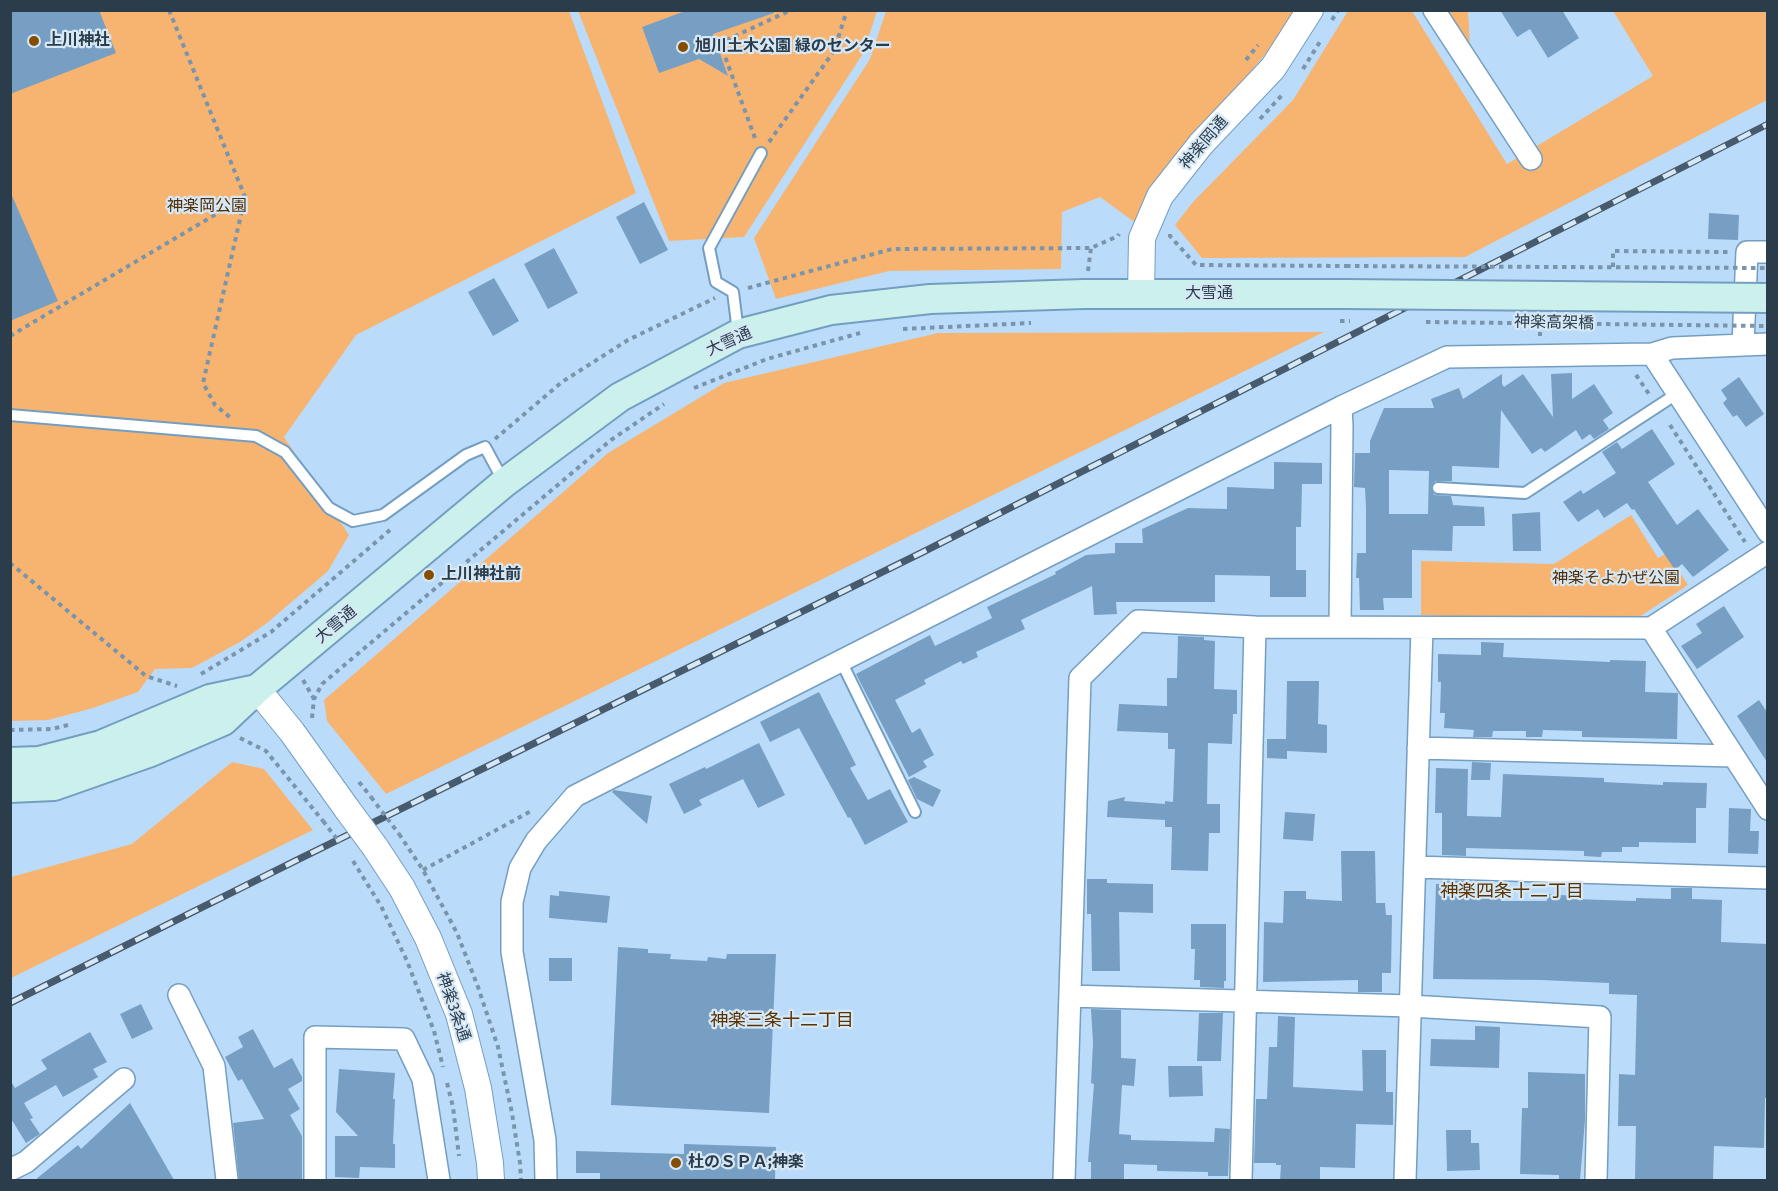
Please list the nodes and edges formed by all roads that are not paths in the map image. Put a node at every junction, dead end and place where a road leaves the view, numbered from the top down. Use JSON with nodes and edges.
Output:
{"nodes":[{"id":1,"x":1310,"y":10,"type":"edge"},
{"id":2,"x":1434,"y":10,"type":"edge"},
{"id":3,"x":761,"y":153,"type":"road end"},
{"id":4,"x":1531,"y":159,"type":"dead end"},
{"id":5,"x":1757,"y":252,"type":"edge"},
{"id":6,"x":1141,"y":294,"type":"junction"},
{"id":7,"x":1767,"y":298,"type":"edge"},
{"id":8,"x":1346,"y":312,"type":"joint"},
{"id":9,"x":738,"y":334,"type":"junction"},
{"id":10,"x":1743,"y":344,"type":"junction"},
{"id":11,"x":1767,"y":344,"type":"edge"},
{"id":12,"x":1652,"y":354,"type":"junction"},
{"id":13,"x":1678,"y":393,"type":"junction"},
{"id":14,"x":1341,"y":407,"type":"junction"},
{"id":15,"x":10,"y":415,"type":"edge"},
{"id":16,"x":504,"y":483,"type":"junction"},
{"id":17,"x":1438,"y":488,"type":"dead end"},
{"id":18,"x":1760,"y":504,"type":"edge"},
{"id":19,"x":1767,"y":532,"type":"edge"},
{"id":20,"x":1762,"y":556,"type":"edge"},
{"id":21,"x":1340,"y":626,"type":"junction"},
{"id":22,"x":1255,"y":627,"type":"junction"},
{"id":23,"x":1422,"y":628,"type":"junction"},
{"id":24,"x":1651,"y":628,"type":"junction"},
{"id":25,"x":841,"y":661,"type":"junction"},
{"id":26,"x":257,"y":689,"type":"junction"},
{"id":27,"x":1418,"y":748,"type":"junction"},
{"id":28,"x":1734,"y":756,"type":"junction"},
{"id":29,"x":10,"y":762,"type":"edge"},
{"id":30,"x":10,"y":788,"type":"edge"},
{"id":31,"x":1767,"y":809,"type":"edge"},
{"id":32,"x":915,"y":812,"type":"dead end"},
{"id":33,"x":1414,"y":867,"type":"junction"},
{"id":34,"x":1767,"y":878,"type":"edge"},
{"id":35,"x":179,"y":995,"type":"dead end"},
{"id":36,"x":1070,"y":996,"type":"junction"},
{"id":37,"x":1246,"y":1002,"type":"junction"},
{"id":38,"x":1410,"y":1006,"type":"junction"},
{"id":39,"x":124,"y":1079,"type":"dead end"},
{"id":40,"x":10,"y":1170,"type":"edge"},
{"id":41,"x":227,"y":1180,"type":"edge"},
{"id":42,"x":315,"y":1180,"type":"edge"},
{"id":43,"x":439,"y":1180,"type":"edge"},
{"id":44,"x":491,"y":1180,"type":"edge"},
{"id":45,"x":546,"y":1180,"type":"edge"},
{"id":46,"x":1064,"y":1180,"type":"edge"},
{"id":47,"x":1241,"y":1180,"type":"edge"},
{"id":48,"x":1405,"y":1180,"type":"edge"},
{"id":49,"x":1596,"y":1180,"type":"edge"}],
"edges":[{"from":1,"to":6,"type":"street","name":"神楽岡通"},
{"from":2,"to":4,"type":"street"},
{"from":3,"to":9,"type":"lane"},
{"from":5,"to":10,"type":"street"},
{"from":6,"to":8,"type":"main road","name":"大雪通"},
{"from":6,"to":9,"type":"main road","name":"大雪通"},
{"from":7,"to":8,"type":"main road","name":"神楽高架橋","bridge":true},
{"from":9,"to":16,"type":"main road","name":"大雪通"},
{"from":10,"to":11,"type":"street"},
{"from":10,"to":12,"type":"street"},
{"from":12,"to":13,"type":"street"},
{"from":12,"to":14,"type":"street"},
{"from":13,"to":17,"type":"lane"},
{"from":13,"to":18,"type":"street"},
{"from":14,"to":21,"type":"street"},
{"from":14,"to":25,"type":"street"},
{"from":15,"to":16,"type":"lane"},
{"from":16,"to":26,"type":"main road","name":"大雪通"},
{"from":18,"to":19,"type":"street"},
{"from":20,"to":24,"type":"street"},
{"from":21,"to":22,"type":"street"},
{"from":21,"to":23,"type":"street"},
{"from":22,"to":36,"type":"street"},
{"from":22,"to":37,"type":"street"},
{"from":23,"to":24,"type":"street"},
{"from":23,"to":27,"type":"street"},
{"from":24,"to":28,"type":"street"},
{"from":25,"to":32,"type":"lane"},
{"from":25,"to":45,"type":"street"},
{"from":26,"to":29,"type":"main road","name":"大雪通"},
{"from":26,"to":30,"type":"main road","name":"大雪通"},
{"from":26,"to":44,"type":"street","name":"神楽3条通","bridge":true},
{"from":27,"to":28,"type":"street"},
{"from":27,"to":33,"type":"street"},
{"from":28,"to":31,"type":"street"},
{"from":33,"to":34,"type":"street"},
{"from":33,"to":38,"type":"street"},
{"from":35,"to":41,"type":"street"},
{"from":36,"to":37,"type":"street"},
{"from":36,"to":46,"type":"street"},
{"from":37,"to":38,"type":"street"},
{"from":37,"to":47,"type":"street"},
{"from":38,"to":48,"type":"street"},
{"from":38,"to":49,"type":"street"},
{"from":39,"to":40,"type":"street"},
{"from":42,"to":43,"type":"street"}]}
